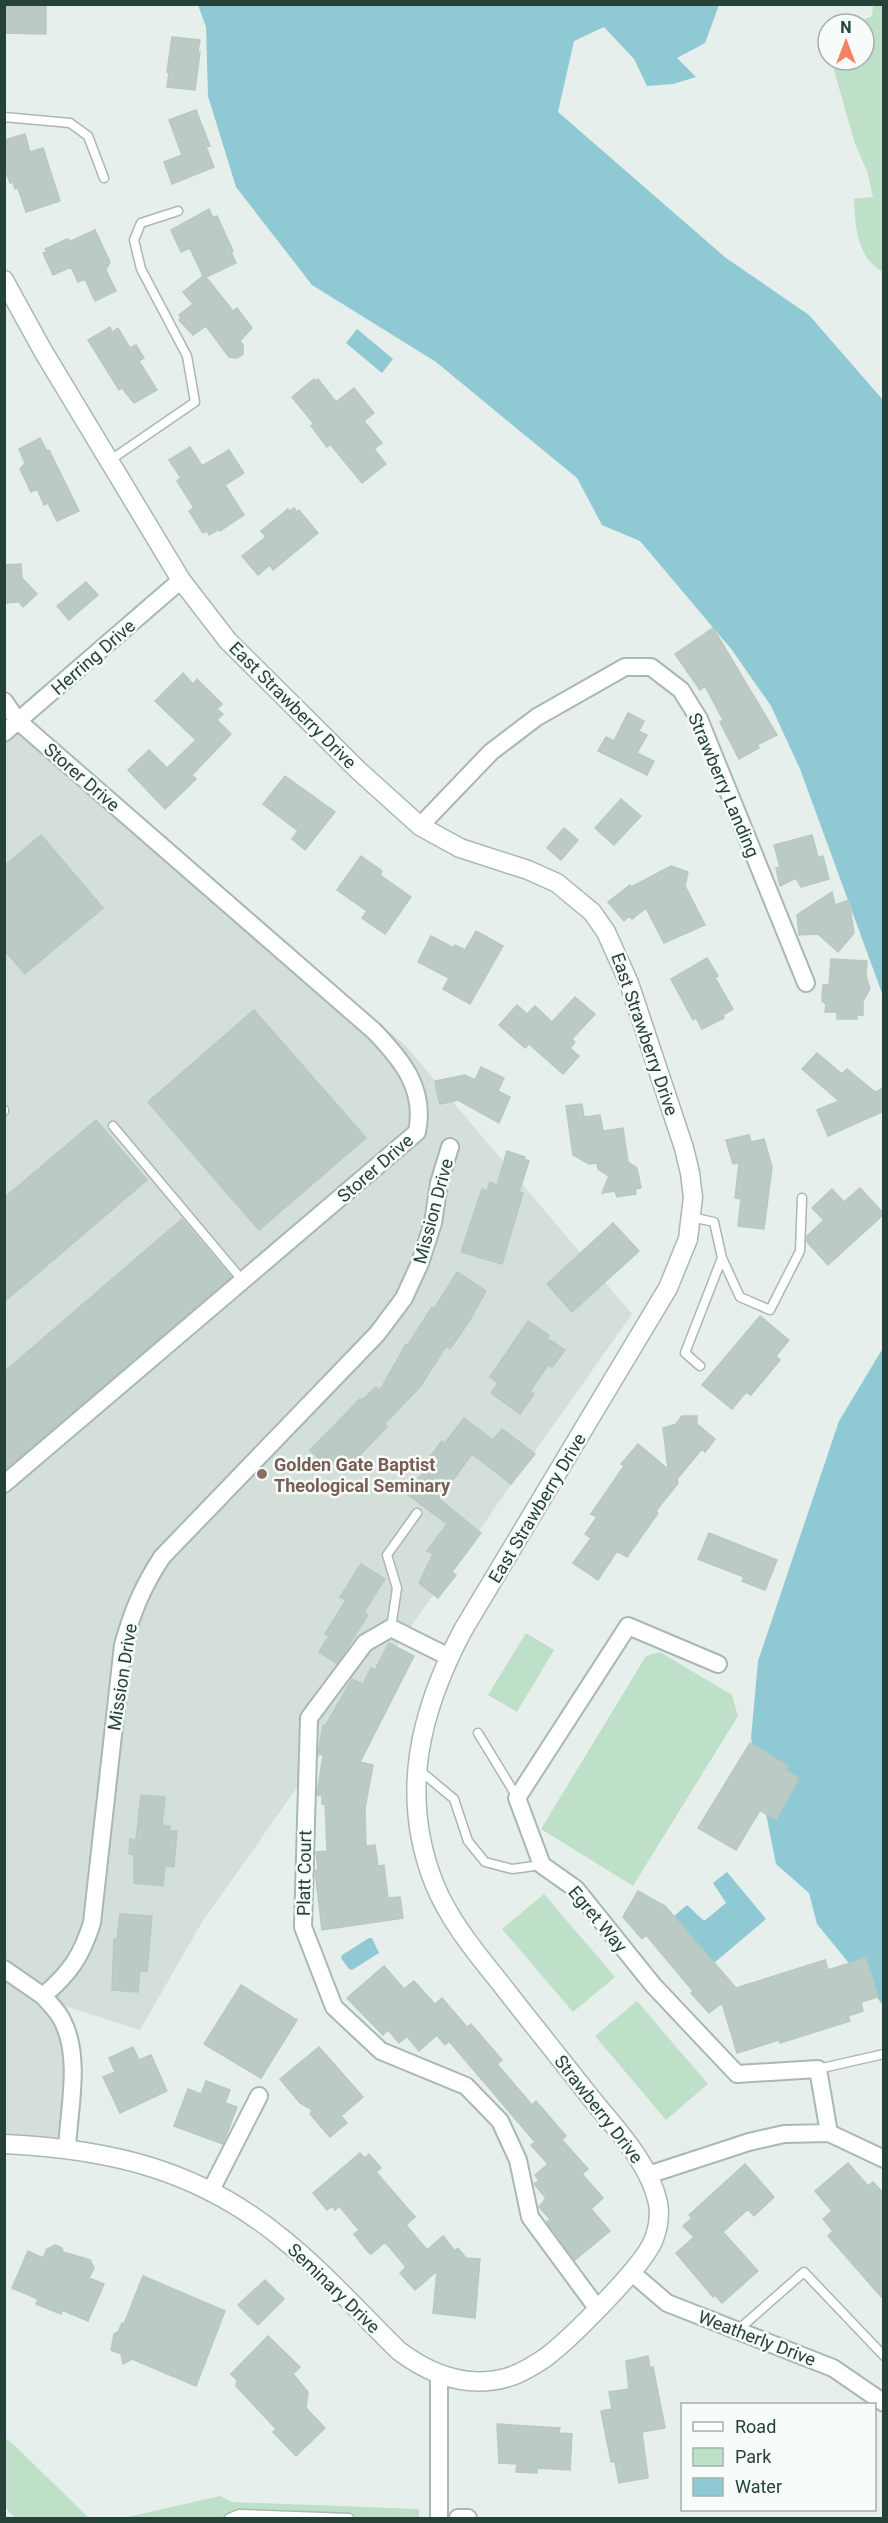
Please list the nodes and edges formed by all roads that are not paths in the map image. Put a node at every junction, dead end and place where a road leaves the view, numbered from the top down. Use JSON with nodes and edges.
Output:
{"nodes":[{"id":1,"x":4,"y":117,"type":"edge"},
{"id":2,"x":104,"y":178,"type":"dead end"},
{"id":3,"x":178,"y":211,"type":"dead end"},
{"id":4,"x":4,"y":280,"type":"edge"},
{"id":5,"x":108,"y":461,"type":"junction"},
{"id":6,"x":181,"y":580,"type":"junction"},
{"id":7,"x":4,"y":701,"type":"edge"},
{"id":8,"x":18,"y":722,"type":"junction"},
{"id":9,"x":4,"y":733,"type":"edge"},
{"id":10,"x":420,"y":826,"type":"junction"},
{"id":11,"x":806,"y":983,"type":"dead end"},
{"id":12,"x":113,"y":1126,"type":"dead end"},
{"id":13,"x":450,"y":1147,"type":"dead end"},
{"id":14,"x":802,"y":1198,"type":"dead end"},
{"id":15,"x":691,"y":1217,"type":"junction"},
{"id":16,"x":722,"y":1258,"type":"junction"},
{"id":17,"x":244,"y":1281,"type":"junction"},
{"id":18,"x":700,"y":1366,"type":"dead end"},
{"id":19,"x":4,"y":1484,"type":"edge"},
{"id":20,"x":417,"y":1513,"type":"dead end"},
{"id":21,"x":391,"y":1628,"type":"junction"},
{"id":22,"x":449,"y":1657,"type":"junction"},
{"id":23,"x":718,"y":1664,"type":"dead end"},
{"id":24,"x":478,"y":1733,"type":"dead end"},
{"id":25,"x":417,"y":1768,"type":"junction"},
{"id":26,"x":517,"y":1798,"type":"junction"},
{"id":27,"x":542,"y":1865,"type":"junction"},
{"id":28,"x":482,"y":1961,"type":"joint"},
{"id":29,"x":4,"y":1969,"type":"edge"},
{"id":30,"x":43,"y":1995,"type":"junction"},
{"id":31,"x":884,"y":2054,"type":"edge"},
{"id":32,"x":818,"y":2069,"type":"junction"},
{"id":33,"x":259,"y":2096,"type":"dead end"},
{"id":34,"x":829,"y":2133,"type":"junction"},
{"id":35,"x":4,"y":2144,"type":"edge"},
{"id":36,"x":67,"y":2148,"type":"junction"},
{"id":37,"x":884,"y":2159,"type":"edge"},
{"id":38,"x":648,"y":2175,"type":"junction"},
{"id":39,"x":210,"y":2192,"type":"junction"},
{"id":40,"x":631,"y":2272,"type":"junction"},
{"id":41,"x":597,"y":2308,"type":"junction"},
{"id":42,"x":738,"y":2330,"type":"junction"},
{"id":43,"x":884,"y":2356,"type":"edge"},
{"id":44,"x":439,"y":2375,"type":"junction"},
{"id":45,"x":884,"y":2403,"type":"edge"},
{"id":46,"x":229,"y":2518,"type":"edge"},
{"id":47,"x":349,"y":2518,"type":"edge"},
{"id":48,"x":439,"y":2518,"type":"edge"},
{"id":49,"x":458,"y":2518,"type":"edge"},
{"id":50,"x":468,"y":2518,"type":"edge"}],
"edges":[{"from":1,"to":2,"type":"lane"},
{"from":3,"to":5,"type":"lane"},
{"from":4,"to":5,"type":"street","name":"East Strawberry Drive"},
{"from":5,"to":6,"type":"street","name":"East Strawberry Drive"},
{"from":6,"to":8,"type":"street","name":"Herring Drive"},
{"from":6,"to":10,"type":"street","name":"East Strawberry Drive"},
{"from":7,"to":8,"type":"street","name":"Storer Drive"},
{"from":8,"to":9,"type":"street","name":"Herring Drive"},
{"from":8,"to":17,"type":"street","name":"Storer Drive"},
{"from":10,"to":11,"type":"street","name":"Strawberry Landing"},
{"from":10,"to":15,"type":"street","name":"East Strawberry Drive"},
{"from":12,"to":17,"type":"lane"},
{"from":13,"to":30,"type":"street","name":"Mission Drive"},
{"from":14,"to":16,"type":"lane"},
{"from":15,"to":16,"type":"lane"},
{"from":15,"to":22,"type":"street","name":"East Strawberry Drive"},
{"from":16,"to":18,"type":"lane"},
{"from":17,"to":19,"type":"street","name":"Storer Drive"},
{"from":20,"to":21,"type":"lane"},
{"from":21,"to":22,"type":"street"},
{"from":21,"to":41,"type":"street","name":"Platt Court"},
{"from":22,"to":25,"type":"street","name":"East Strawberry Drive"},
{"from":23,"to":26,"type":"street"},
{"from":24,"to":26,"type":"lane"},
{"from":25,"to":27,"type":"lane"},
{"from":25,"to":28,"type":"street","name":"East Strawberry Drive"},
{"from":26,"to":27,"type":"street"},
{"from":27,"to":32,"type":"street","name":"Egret Way"},
{"from":28,"to":38,"type":"street","name":"Strawberry Drive"},
{"from":29,"to":30,"type":"street"},
{"from":30,"to":36,"type":"street"},
{"from":31,"to":32,"type":"lane"},
{"from":32,"to":34,"type":"street"},
{"from":33,"to":39,"type":"street"},
{"from":34,"to":37,"type":"street"},
{"from":34,"to":38,"type":"street"},
{"from":35,"to":36,"type":"street","name":"Seminary Drive"},
{"from":36,"to":39,"type":"street","name":"Seminary Drive"},
{"from":38,"to":40,"type":"street","name":"Strawberry Drive"},
{"from":39,"to":44,"type":"street","name":"Seminary Drive"},
{"from":40,"to":41,"type":"street","name":"Seminary Drive"},
{"from":40,"to":42,"type":"street","name":"Weatherly Drive"},
{"from":41,"to":44,"type":"street","name":"Seminary Drive"},
{"from":42,"to":43,"type":"lane"},
{"from":42,"to":45,"type":"street","name":"Weatherly Drive"},
{"from":44,"to":48,"type":"street"},
{"from":46,"to":47,"type":"lane"},
{"from":49,"to":50,"type":"street"}]}
